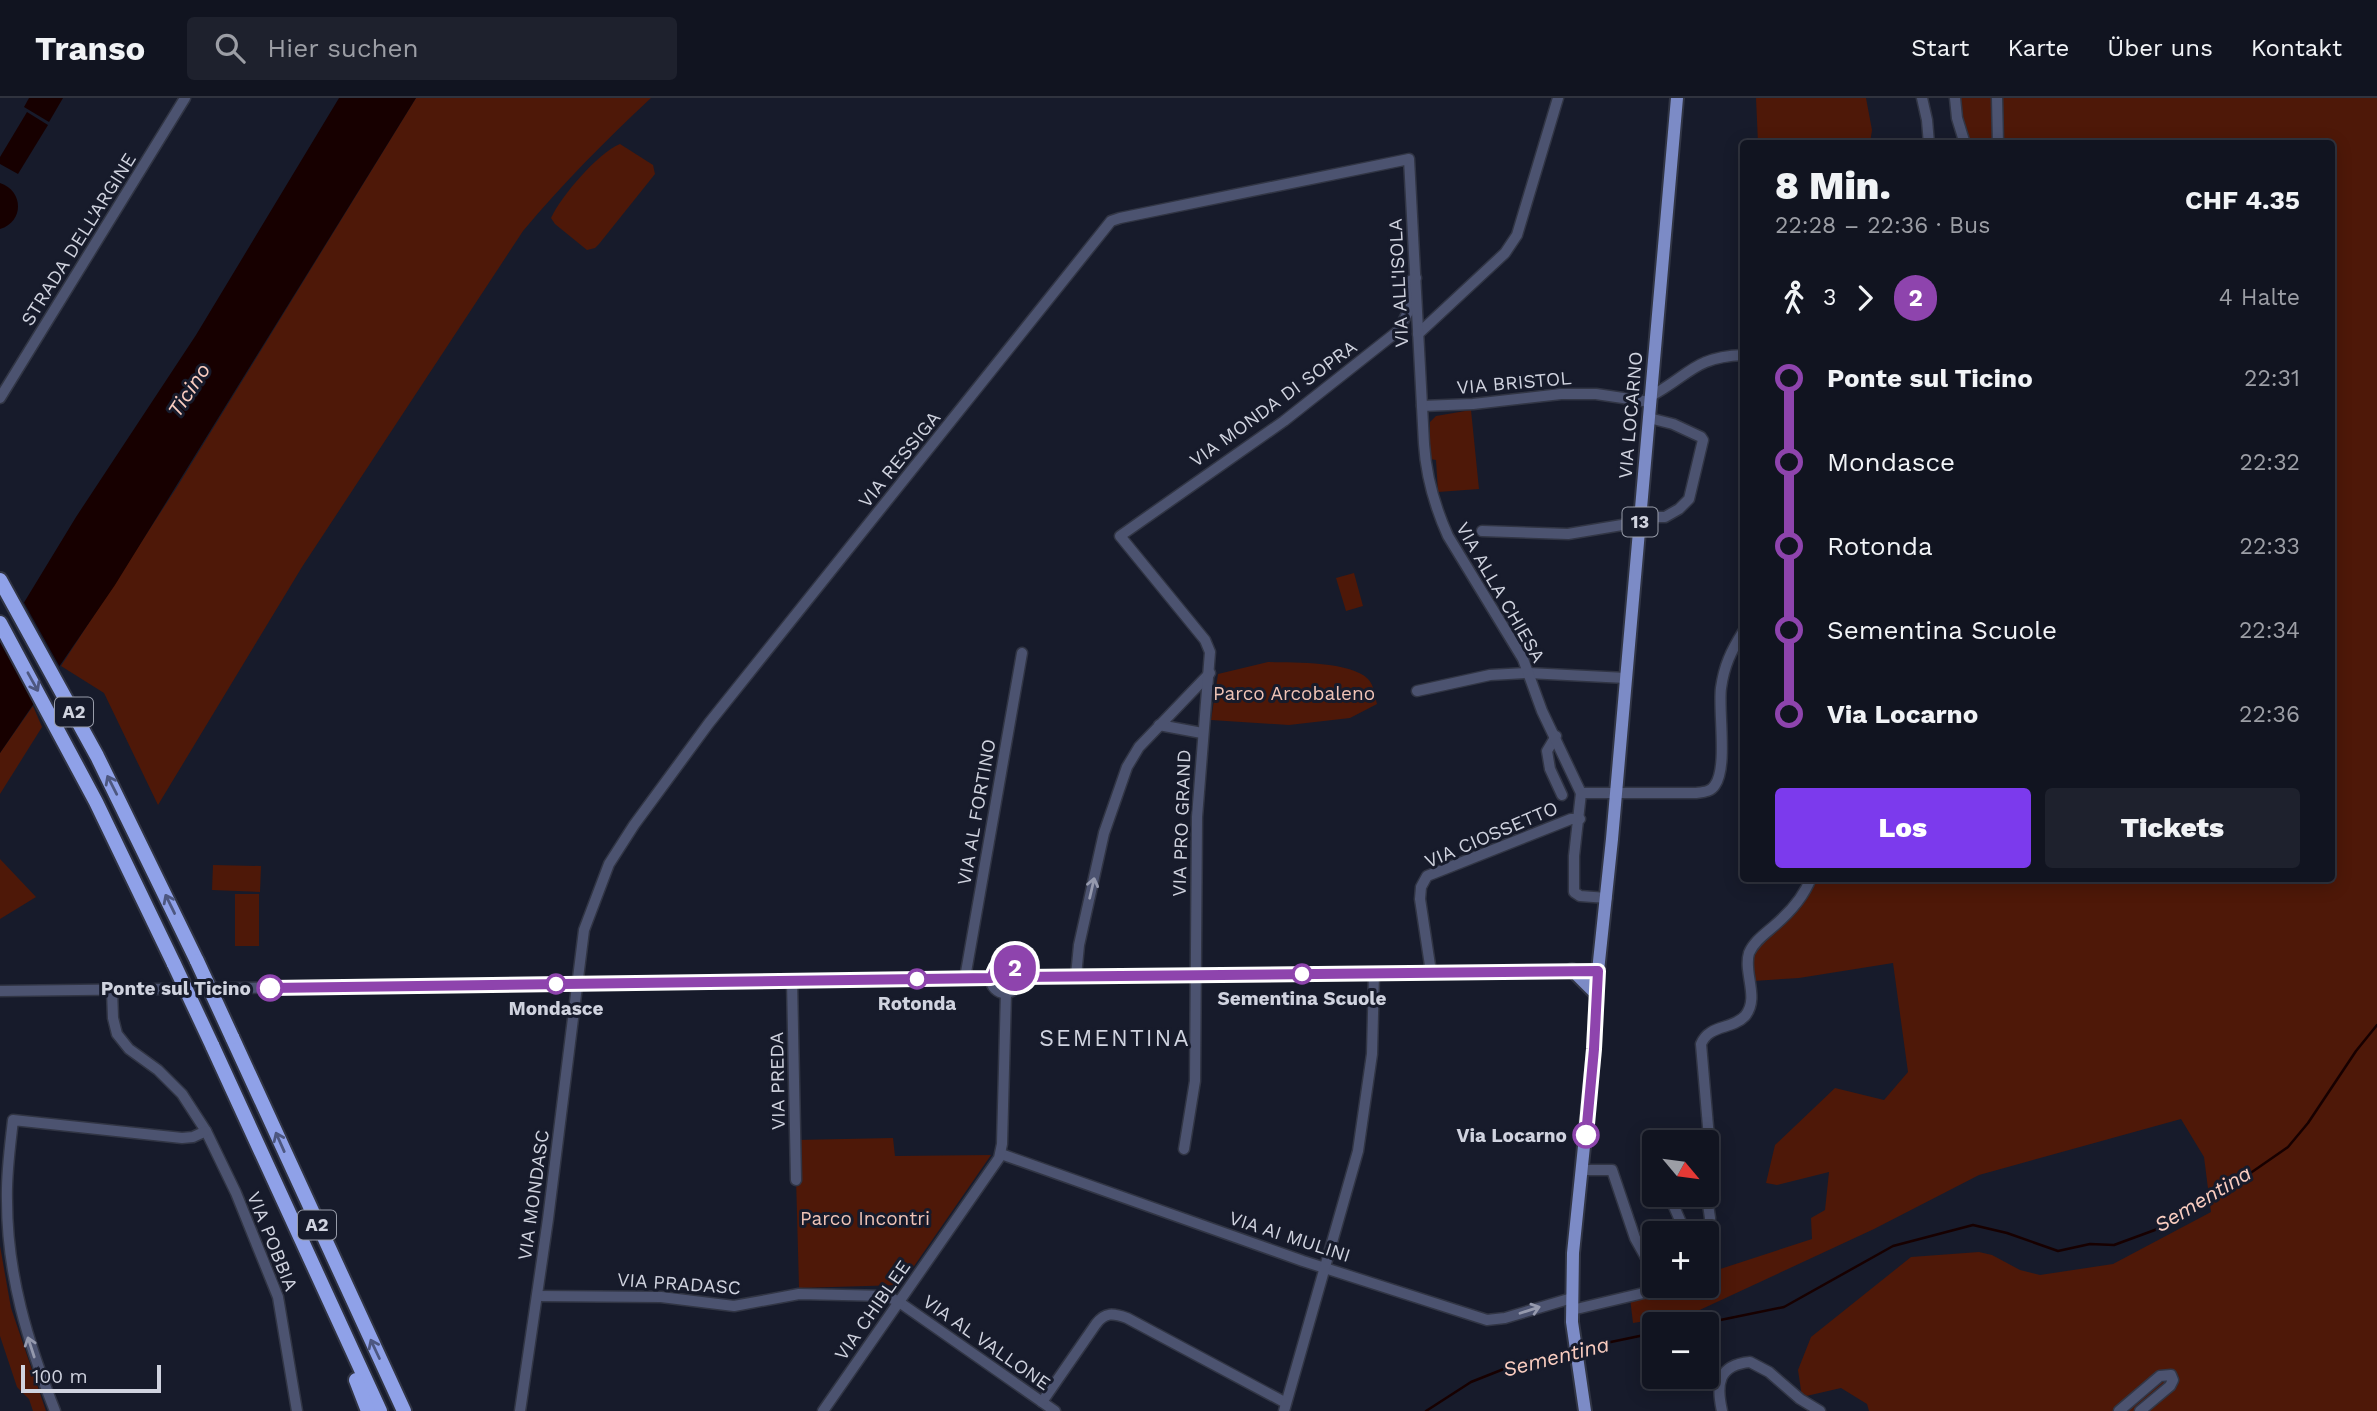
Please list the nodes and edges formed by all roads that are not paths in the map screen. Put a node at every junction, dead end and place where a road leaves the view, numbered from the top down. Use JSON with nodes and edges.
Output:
{"nodes":[{"id":1,"x":185,"y":98,"type":"edge"},
{"id":2,"x":1558,"y":98,"type":"edge"},
{"id":3,"x":1677,"y":98,"type":"edge"},
{"id":4,"x":1922,"y":98,"type":"edge"},
{"id":5,"x":1955,"y":98,"type":"edge"},
{"id":6,"x":1997,"y":98,"type":"edge"},
{"id":7,"x":1929,"y":140,"type":"edge"},
{"id":8,"x":1964,"y":140,"type":"edge"},
{"id":9,"x":1998,"y":140,"type":"edge"},
{"id":10,"x":1409,"y":159,"type":"joint"},
{"id":11,"x":1416,"y":278,"type":"junction"},
{"id":12,"x":1418,"y":334,"type":"junction"},
{"id":13,"x":1740,"y":355,"type":"edge"},
{"id":14,"x":0,"y":398,"type":"edge"},
{"id":15,"x":1651,"y":399,"type":"junction"},
{"id":16,"x":1422,"y":406,"type":"junction"},
{"id":17,"x":1649,"y":418,"type":"junction"},
{"id":18,"x":1640,"y":519,"type":"junction"},
{"id":19,"x":1482,"y":531,"type":"dead end"},
{"id":20,"x":1121,"y":536,"type":"joint"},
{"id":21,"x":0,"y":580,"type":"edge"},
{"id":22,"x":0,"y":623,"type":"edge"},
{"id":23,"x":1740,"y":637,"type":"edge"},
{"id":24,"x":1022,"y":653,"type":"dead end"},
{"id":25,"x":1210,"y":672,"type":"junction"},
{"id":26,"x":1528,"y":673,"type":"junction"},
{"id":27,"x":1626,"y":678,"type":"junction"},
{"id":28,"x":1417,"y":691,"type":"dead end"},
{"id":29,"x":1159,"y":725,"type":"junction"},
{"id":30,"x":1202,"y":733,"type":"junction"},
{"id":31,"x":1556,"y":736,"type":"junction"},
{"id":32,"x":1616,"y":792,"type":"junction"},
{"id":33,"x":1581,"y":793,"type":"junction"},
{"id":34,"x":1562,"y":795,"type":"dead end"},
{"id":35,"x":1580,"y":819,"type":"junction"},
{"id":36,"x":1809,"y":882,"type":"edge"},
{"id":37,"x":1607,"y":898,"type":"junction"},
{"id":38,"x":1572,"y":970,"type":"junction"},
{"id":39,"x":1598,"y":971,"type":"junction"},
{"id":40,"x":1431,"y":972,"type":"junction"},
{"id":41,"x":1374,"y":973,"type":"junction"},
{"id":42,"x":1196,"y":975,"type":"junction"},
{"id":43,"x":1076,"y":976,"type":"junction"},
{"id":44,"x":1020,"y":977,"type":"junction"},
{"id":45,"x":965,"y":978,"type":"junction"},
{"id":46,"x":991,"y":978,"type":"junction"},
{"id":47,"x":792,"y":980,"type":"junction"},
{"id":48,"x":578,"y":984,"type":"junction"},
{"id":49,"x":112,"y":990,"type":"junction"},
{"id":50,"x":0,"y":991,"type":"edge"},
{"id":51,"x":1006,"y":993,"type":"junction"},
{"id":52,"x":1597,"y":995,"type":"junction"},
{"id":53,"x":1708,"y":1130,"type":"edge"},
{"id":54,"x":206,"y":1131,"type":"junction"},
{"id":55,"x":1184,"y":1149,"type":"dead end"},
{"id":56,"x":1001,"y":1154,"type":"junction"},
{"id":57,"x":1583,"y":1170,"type":"junction"},
{"id":58,"x":796,"y":1180,"type":"dead end"},
{"id":59,"x":1642,"y":1252,"type":"edge"},
{"id":60,"x":1325,"y":1267,"type":"junction"},
{"id":61,"x":314,"y":1270,"type":"junction"},
{"id":62,"x":1642,"y":1293,"type":"edge"},
{"id":63,"x":537,"y":1296,"type":"junction"},
{"id":64,"x":900,"y":1302,"type":"junction"},
{"id":65,"x":1572,"y":1310,"type":"junction"},
{"id":66,"x":1042,"y":1402,"type":"junction"},
{"id":67,"x":1285,"y":1407,"type":"edge"},
{"id":68,"x":55,"y":1411,"type":"edge"},
{"id":69,"x":297,"y":1411,"type":"edge"},
{"id":70,"x":368,"y":1411,"type":"edge"},
{"id":71,"x":380,"y":1411,"type":"edge"},
{"id":72,"x":404,"y":1411,"type":"edge"},
{"id":73,"x":520,"y":1411,"type":"edge"},
{"id":74,"x":823,"y":1411,"type":"edge"},
{"id":75,"x":1055,"y":1411,"type":"edge"},
{"id":76,"x":1585,"y":1411,"type":"edge"},
{"id":77,"x":1721,"y":1411,"type":"edge"},
{"id":78,"x":1820,"y":1411,"type":"edge"},
{"id":79,"x":2119,"y":1411,"type":"edge"},
{"id":80,"x":2140,"y":1411,"type":"edge"}],
"edges":[{"from":1,"to":14,"type":"street","name":"STRADA DELL'ARGINE"},
{"from":2,"to":12,"type":"street"},
{"from":3,"to":15,"type":"main road","name":"VIA LOCARNO","number":"13"},
{"from":4,"to":7,"type":"street"},
{"from":5,"to":8,"type":"street"},
{"from":6,"to":9,"type":"street"},
{"from":10,"to":11,"type":"street","name":"VIA ALL'ISOLA"},
{"from":10,"to":48,"type":"street","name":"VIA RESSIGA"},
{"from":11,"to":12,"type":"street","name":"VIA ALL'ISOLA"},
{"from":11,"to":20,"type":"street","name":"VIA MONDA DI SOPRA"},
{"from":12,"to":16,"type":"street","name":"VIA ALL'ISOLA"},
{"from":13,"to":15,"type":"street"},
{"from":15,"to":16,"type":"street","name":"VIA BRISTOL"},
{"from":15,"to":17,"type":"main road","name":"VIA LOCARNO","number":"13"},
{"from":16,"to":26,"type":"street","name":"VIA ALLA CHIESA"},
{"from":17,"to":18,"type":"main road","name":"VIA LOCARNO","number":"13"},
{"from":17,"to":18,"type":"street"},
{"from":18,"to":19,"type":"street"},
{"from":18,"to":27,"type":"main road","name":"VIA LOCARNO","number":"13"},
{"from":20,"to":25,"type":"street","name":"VIA PRO GRAND"},
{"from":72,"to":21,"type":"highway","number":"A2","one_way":true,"bridge":true},
{"from":22,"to":61,"type":"highway","number":"A2","one_way":true,"bridge":true},
{"from":23,"to":32,"type":"street"},
{"from":24,"to":45,"type":"street","name":"VIA AL FORTINO"},
{"from":25,"to":29,"type":"street"},
{"from":25,"to":30,"type":"street","name":"VIA PRO GRAND"},
{"from":26,"to":27,"type":"street"},
{"from":26,"to":28,"type":"street"},
{"from":26,"to":31,"type":"street","name":"VIA ALLA CHIESA"},
{"from":27,"to":32,"type":"main road","name":"VIA LOCARNO","number":"13"},
{"from":29,"to":30,"type":"street"},
{"from":43,"to":29,"type":"street","one_way":true},
{"from":30,"to":42,"type":"street","name":"VIA PRO GRAND"},
{"from":31,"to":33,"type":"street","name":"VIA ALLA CHIESA"},
{"from":31,"to":34,"type":"street"},
{"from":32,"to":33,"type":"street"},
{"from":32,"to":37,"type":"main road","name":"VIA LOCARNO","number":"13"},
{"from":33,"to":35,"type":"street"},
{"from":35,"to":37,"type":"street"},
{"from":35,"to":40,"type":"street","name":"VIA CIOSSETTO"},
{"from":36,"to":53,"type":"street"},
{"from":37,"to":39,"type":"main road","name":"VIA LOCARNO","number":"13"},
{"from":38,"to":39,"type":"street"},
{"from":38,"to":40,"type":"street"},
{"from":38,"to":52,"type":"main road"},
{"from":39,"to":52,"type":"main road","name":"VIA LOCARNO","number":"13"},
{"from":40,"to":41,"type":"street"},
{"from":41,"to":42,"type":"street"},
{"from":41,"to":60,"type":"street"},
{"from":42,"to":43,"type":"street"},
{"from":42,"to":55,"type":"street","name":"VIA PRO GRAND"},
{"from":43,"to":44,"type":"street"},
{"from":44,"to":46,"type":"street"},
{"from":44,"to":51,"type":"street"},
{"from":45,"to":46,"type":"street"},
{"from":45,"to":47,"type":"street"},
{"from":46,"to":51,"type":"street"},
{"from":47,"to":48,"type":"street"},
{"from":47,"to":58,"type":"street","name":"VIA PREDA"},
{"from":48,"to":49,"type":"street"},
{"from":48,"to":63,"type":"street","name":"VIA MONDASC"},
{"from":49,"to":50,"type":"street"},
{"from":49,"to":54,"type":"street","name":"VIA POBBIA"},
{"from":51,"to":56,"type":"street"},
{"from":52,"to":57,"type":"main road","name":"VIA LOCARNO","number":"13"},
{"from":68,"to":54,"type":"street","one_way":true},
{"from":54,"to":69,"type":"street","name":"VIA POBBIA"},
{"from":56,"to":60,"type":"street","name":"VIA AI MULINI"},
{"from":56,"to":64,"type":"street","name":"VIA CHIBLEE"},
{"from":57,"to":59,"type":"street"},
{"from":57,"to":65,"type":"main road","name":"VIA LOCARNO","number":"13"},
{"from":60,"to":65,"type":"street","name":"VIA AI MULINI","one_way":true},
{"from":60,"to":67,"type":"street"},
{"from":61,"to":70,"type":"highway","number":"A2"},
{"from":61,"to":71,"type":"highway","number":"A2"},
{"from":62,"to":65,"type":"street","name":"VIA AI MULINI"},
{"from":63,"to":64,"type":"street","name":"VIA PRADASC"},
{"from":63,"to":73,"type":"street","name":"VIA MONDASC"},
{"from":64,"to":66,"type":"street","name":"VIA AL VALLONE"},
{"from":64,"to":74,"type":"street","name":"VIA CHIBLEE"},
{"from":65,"to":76,"type":"main road","number":"13"},
{"from":66,"to":67,"type":"street"},
{"from":66,"to":75,"type":"street","name":"VIA AL VALLONE"},
{"from":77,"to":78,"type":"street"},
{"from":79,"to":80,"type":"street"}]}
